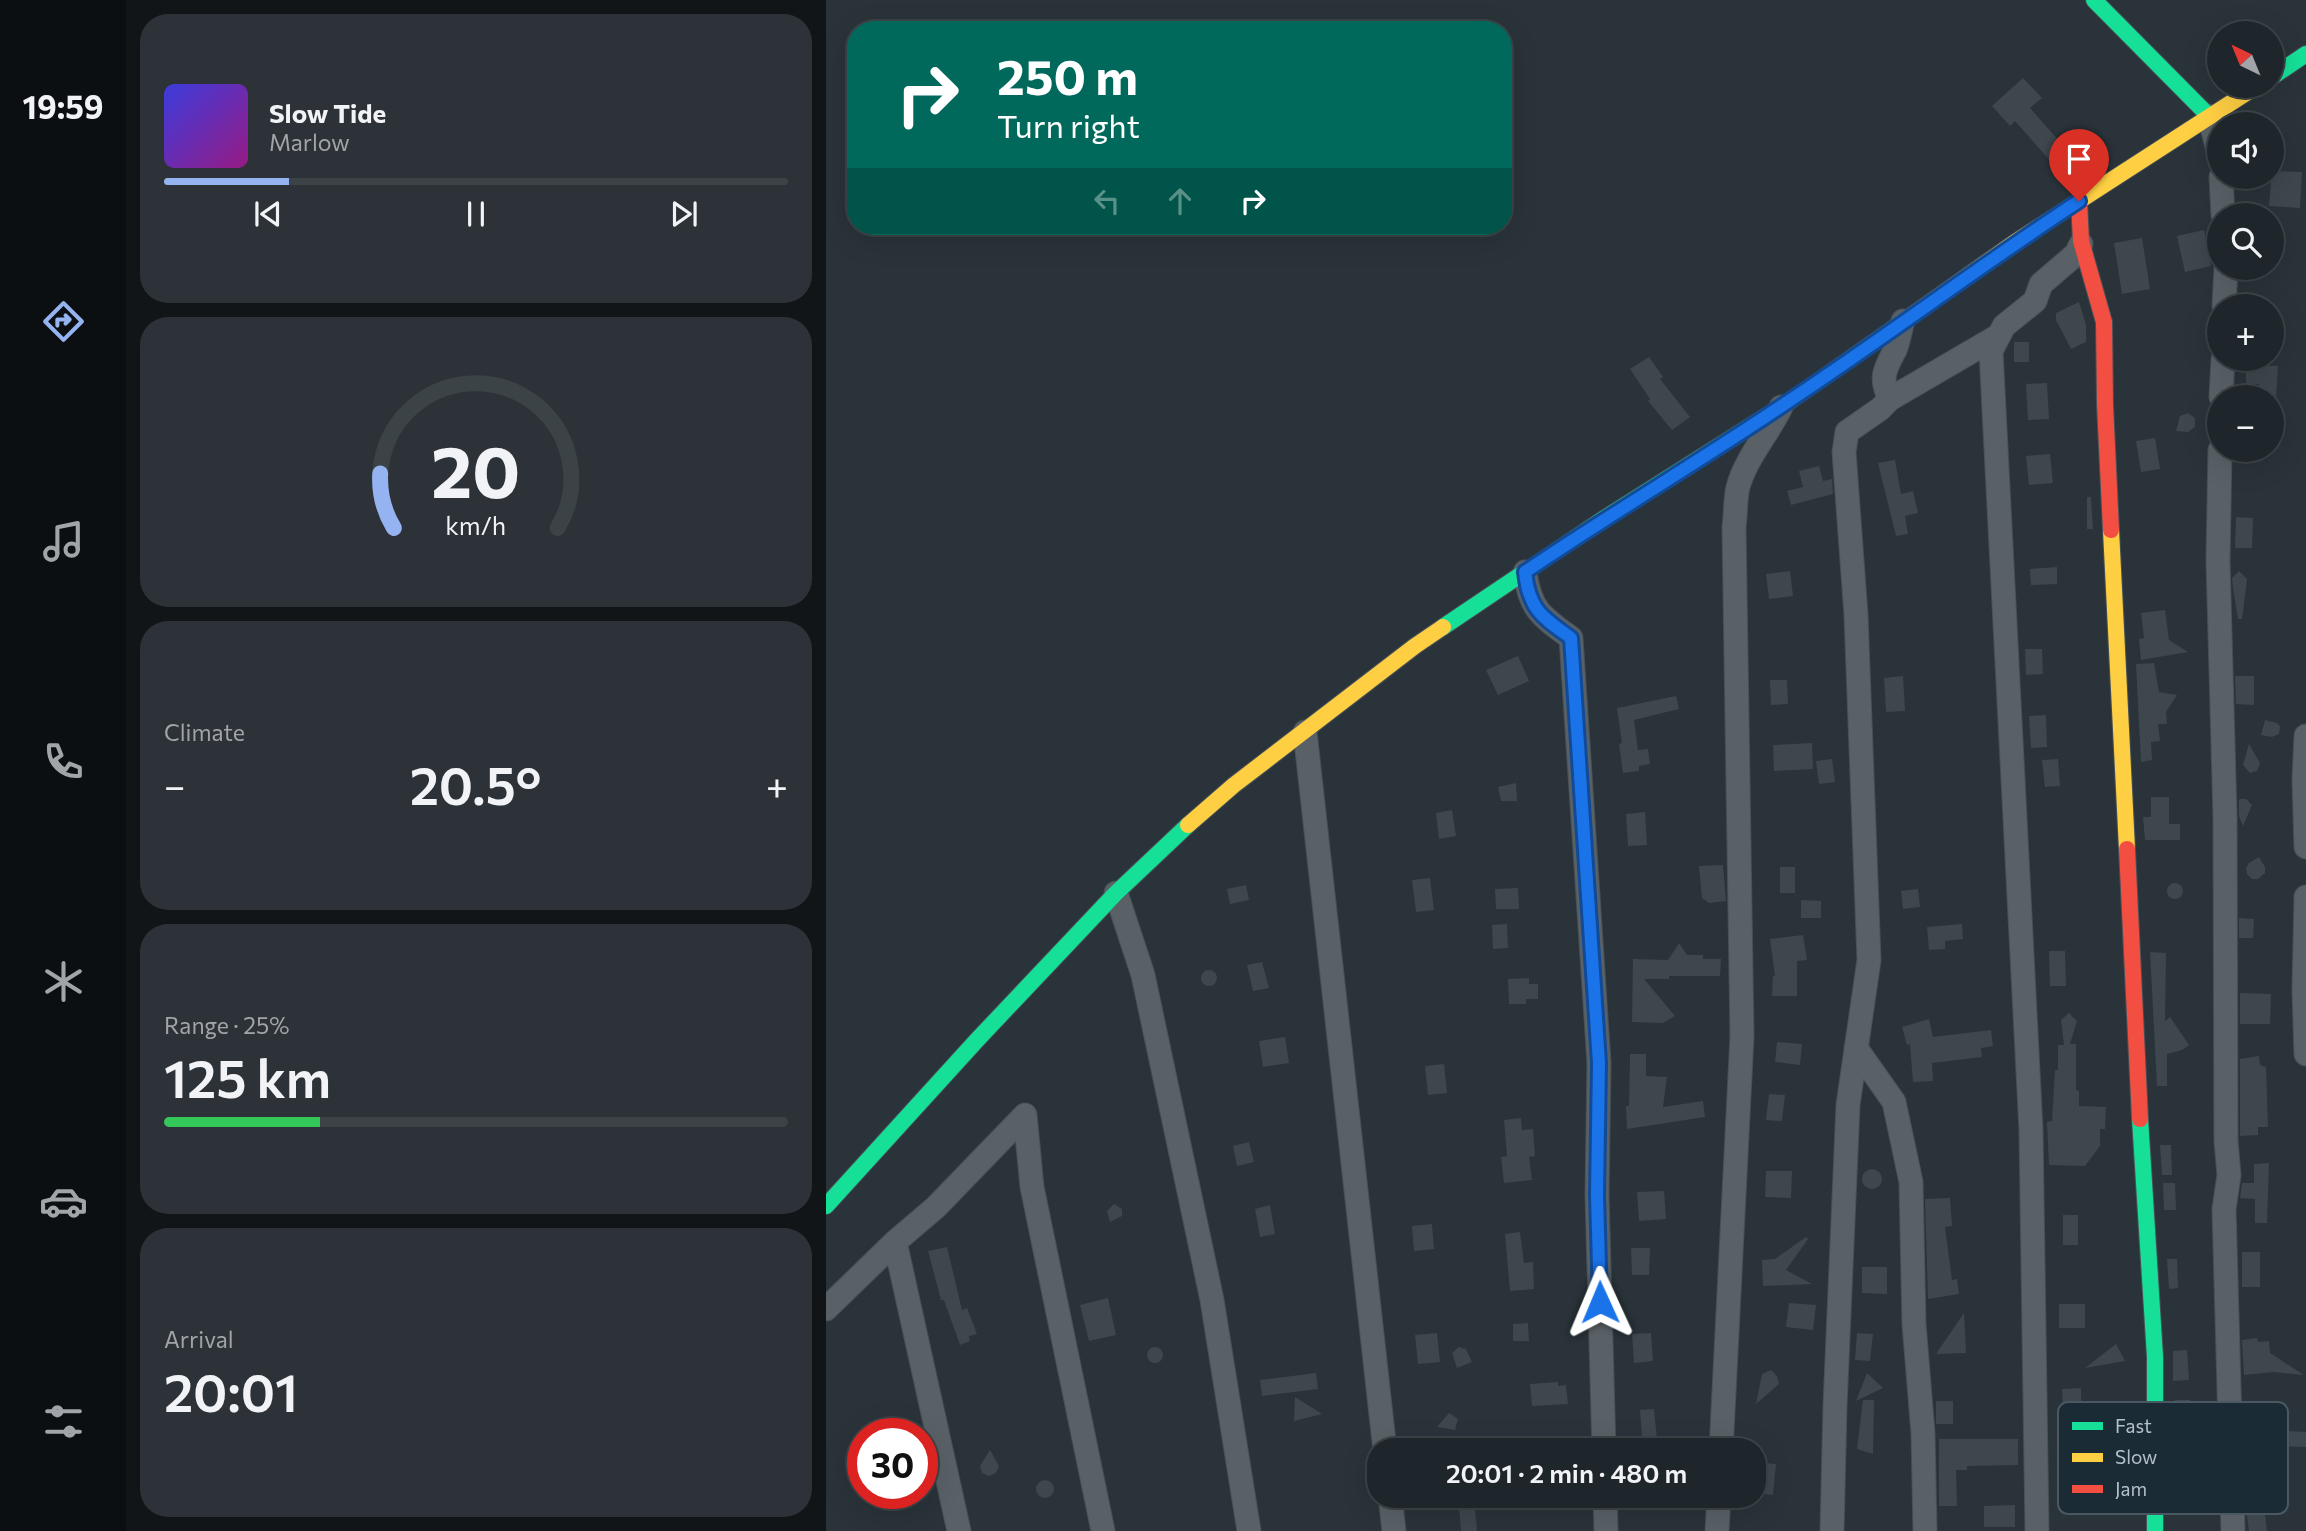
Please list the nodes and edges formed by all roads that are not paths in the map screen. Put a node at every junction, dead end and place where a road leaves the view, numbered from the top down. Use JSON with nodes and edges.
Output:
{"nodes":[{"id":1,"x":2094,"y":0,"type":"edge"},
{"id":2,"x":2306,"y":54,"type":"edge"},
{"id":3,"x":2284,"y":69,"type":"edge"},
{"id":4,"x":2238,"y":98,"type":"edge"},
{"id":5,"x":2215,"y":112,"type":"edge"},
{"id":6,"x":2207,"y":114,"type":"edge"},
{"id":7,"x":2207,"y":117,"type":"edge"},
{"id":8,"x":2079,"y":201,"type":"junction"},
{"id":9,"x":2081,"y":244,"type":"junction"},
{"id":10,"x":1903,"y":321,"type":"junction"},
{"id":11,"x":1998,"y":337,"type":"junction"},
{"id":12,"x":1890,"y":399,"type":"junction"},
{"id":13,"x":1780,"y":407,"type":"junction"},
{"id":14,"x":2220,"y":462,"type":"edge"},
{"id":15,"x":1525,"y":572,"type":"junction"},
{"id":16,"x":1305,"y":732,"type":"junction"},
{"id":17,"x":2306,"y":736,"type":"edge"},
{"id":18,"x":2306,"y":847,"type":"edge"},
{"id":19,"x":1115,"y":893,"type":"junction"},
{"id":20,"x":2306,"y":897,"type":"edge"},
{"id":21,"x":1856,"y":1048,"type":"junction"},
{"id":22,"x":2306,"y":1054,"type":"edge"},
{"id":23,"x":826,"y":1206,"type":"edge"},
{"id":24,"x":895,"y":1242,"type":"junction"},
{"id":25,"x":826,"y":1309,"type":"edge"},
{"id":26,"x":2155,"y":1402,"type":"edge"},
{"id":27,"x":2229,"y":1402,"type":"edge"},
{"id":28,"x":1384,"y":1438,"type":"edge"},
{"id":29,"x":1604,"y":1438,"type":"edge"},
{"id":30,"x":1722,"y":1438,"type":"edge"},
{"id":31,"x":1391,"y":1508,"type":"edge"},
{"id":32,"x":1605,"y":1508,"type":"edge"},
{"id":33,"x":1718,"y":1508,"type":"edge"},
{"id":34,"x":959,"y":1531,"type":"edge"},
{"id":35,"x":1103,"y":1531,"type":"edge"},
{"id":36,"x":1249,"y":1531,"type":"edge"},
{"id":37,"x":1394,"y":1531,"type":"edge"},
{"id":38,"x":1606,"y":1531,"type":"edge"},
{"id":39,"x":1717,"y":1531,"type":"edge"},
{"id":40,"x":1832,"y":1531,"type":"edge"},
{"id":41,"x":1925,"y":1531,"type":"edge"},
{"id":42,"x":2037,"y":1531,"type":"edge"}],
"edges":[{"from":1,"to":6,"type":"main road"},
{"from":2,"to":3,"type":"main road"},
{"from":4,"to":5,"type":"main road"},
{"from":7,"to":8,"type":"main road"},
{"from":8,"to":9,"type":"main road"},
{"from":8,"to":10,"type":"main road"},
{"from":9,"to":11,"type":"street"},
{"from":9,"to":26,"type":"main road"},
{"from":10,"to":12,"type":"street"},
{"from":10,"to":13,"type":"main road"},
{"from":11,"to":12,"type":"street"},
{"from":11,"to":42,"type":"street"},
{"from":12,"to":21,"type":"street"},
{"from":13,"to":15,"type":"main road"},
{"from":13,"to":30,"type":"street"},
{"from":14,"to":27,"type":"street"},
{"from":15,"to":16,"type":"main road"},
{"from":15,"to":29,"type":"street"},
{"from":16,"to":19,"type":"main road"},
{"from":16,"to":28,"type":"street"},
{"from":17,"to":18,"type":"street"},
{"from":19,"to":23,"type":"main road"},
{"from":19,"to":36,"type":"street"},
{"from":20,"to":22,"type":"street"},
{"from":21,"to":40,"type":"street"},
{"from":21,"to":41,"type":"street"},
{"from":24,"to":25,"type":"street"},
{"from":24,"to":34,"type":"street"},
{"from":24,"to":35,"type":"street"},
{"from":31,"to":37,"type":"street"},
{"from":32,"to":38,"type":"street"},
{"from":33,"to":39,"type":"street"}]}
